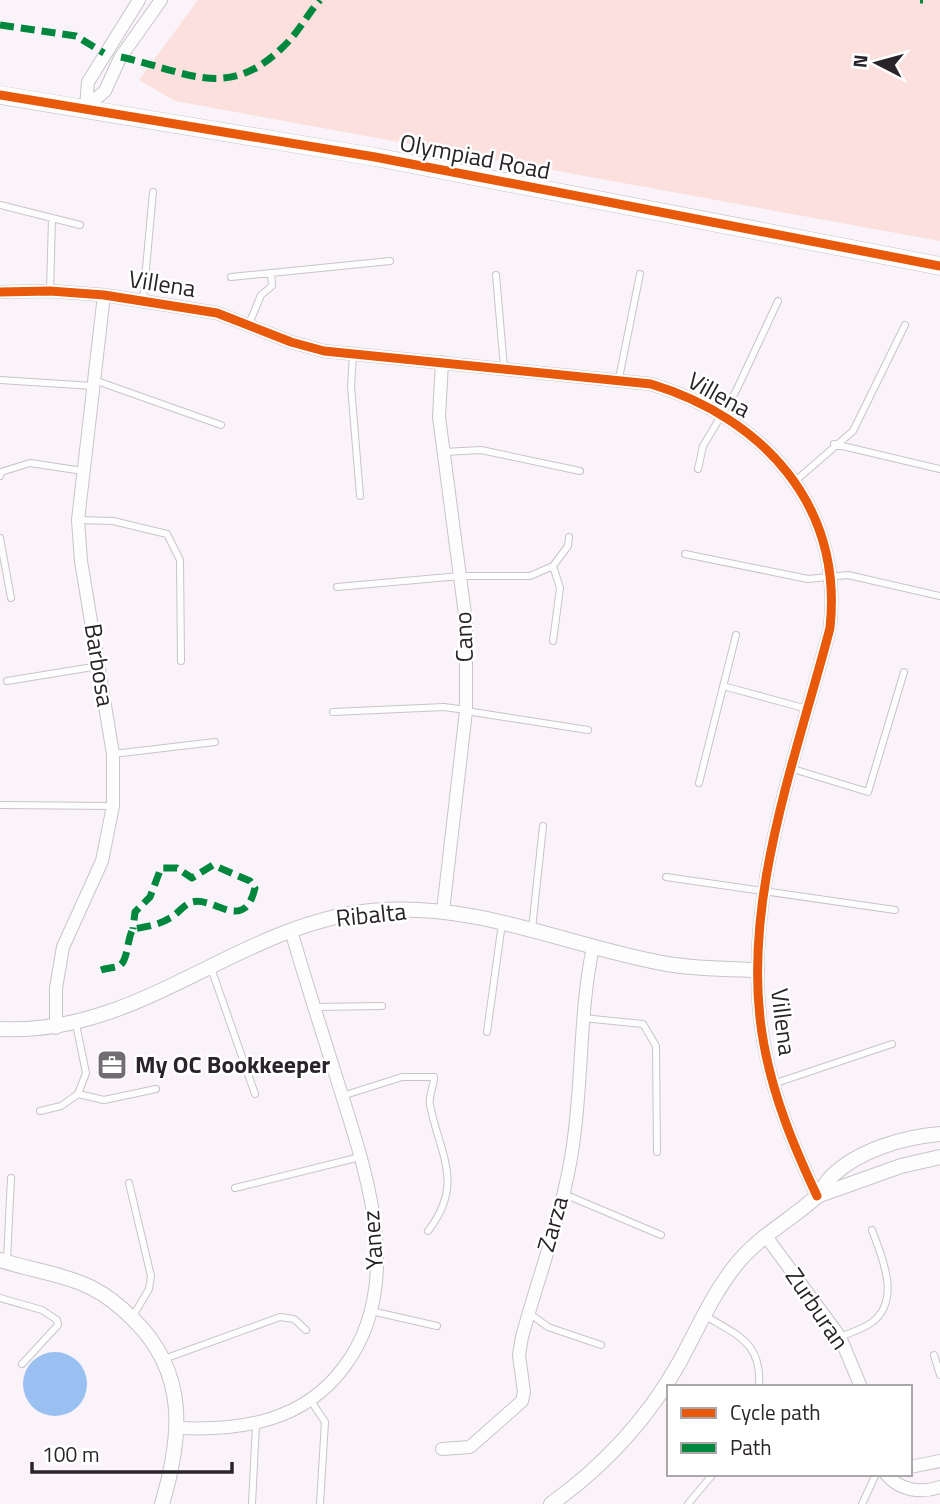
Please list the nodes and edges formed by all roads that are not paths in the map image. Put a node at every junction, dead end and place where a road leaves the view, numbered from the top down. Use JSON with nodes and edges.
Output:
{"nodes":[{"id":1,"x":139,"y":0,"type":"edge"},
{"id":2,"x":161,"y":0,"type":"edge"},
{"id":3,"x":106,"y":49,"type":"junction"},
{"id":4,"x":121,"y":57,"type":"junction"},
{"id":5,"x":0,"y":95,"type":"edge"},
{"id":6,"x":86,"y":107,"type":"junction"},
{"id":7,"x":153,"y":192,"type":"dead end"},
{"id":8,"x":0,"y":205,"type":"edge"},
{"id":9,"x":52,"y":218,"type":"junction"},
{"id":10,"x":80,"y":225,"type":"dead end"},
{"id":11,"x":390,"y":261,"type":"dead end"},
{"id":12,"x":940,"y":267,"type":"edge"},
{"id":13,"x":271,"y":273,"type":"junction"},
{"id":14,"x":640,"y":274,"type":"dead end"},
{"id":15,"x":496,"y":275,"type":"dead end"},
{"id":16,"x":230,"y":277,"type":"dead end"},
{"id":17,"x":50,"y":291,"type":"junction"},
{"id":18,"x":0,"y":292,"type":"edge"},
{"id":19,"x":104,"y":295,"type":"junction"},
{"id":20,"x":143,"y":301,"type":"junction"},
{"id":21,"x":778,"y":301,"type":"dead end"},
{"id":22,"x":249,"y":324,"type":"junction"},
{"id":23,"x":905,"y":325,"type":"dead end"},
{"id":24,"x":353,"y":355,"type":"junction"},
{"id":25,"x":442,"y":362,"type":"junction"},
{"id":26,"x":504,"y":368,"type":"junction"},
{"id":27,"x":619,"y":378,"type":"junction"},
{"id":28,"x":0,"y":380,"type":"edge"},
{"id":29,"x":93,"y":383,"type":"junction"},
{"id":30,"x":722,"y":414,"type":"junction"},
{"id":31,"x":221,"y":425,"type":"dead end"},
{"id":32,"x":834,"y":443,"type":"junction"},
{"id":33,"x":444,"y":452,"type":"junction"},
{"id":34,"x":940,"y":469,"type":"edge"},
{"id":35,"x":698,"y":470,"type":"dead end"},
{"id":36,"x":83,"y":471,"type":"junction"},
{"id":37,"x":580,"y":471,"type":"dead end"},
{"id":38,"x":0,"y":476,"type":"edge"},
{"id":39,"x":795,"y":481,"type":"junction"},
{"id":40,"x":359,"y":496,"type":"dead end"},
{"id":41,"x":78,"y":520,"type":"junction"},
{"id":42,"x":569,"y":537,"type":"dead end"},
{"id":43,"x":0,"y":538,"type":"edge"},
{"id":44,"x":685,"y":554,"type":"dead end"},
{"id":45,"x":553,"y":566,"type":"junction"},
{"id":46,"x":460,"y":576,"type":"junction"},
{"id":47,"x":831,"y":578,"type":"junction"},
{"id":48,"x":337,"y":587,"type":"dead end"},
{"id":49,"x":940,"y":596,"type":"edge"},
{"id":50,"x":10,"y":598,"type":"dead end"},
{"id":51,"x":736,"y":635,"type":"dead end"},
{"id":52,"x":553,"y":641,"type":"dead end"},
{"id":53,"x":181,"y":661,"type":"dead end"},
{"id":54,"x":99,"y":666,"type":"junction"},
{"id":55,"x":904,"y":673,"type":"dead end"},
{"id":56,"x":7,"y":681,"type":"dead end"},
{"id":57,"x":723,"y":686,"type":"junction"},
{"id":58,"x":809,"y":709,"type":"junction"},
{"id":59,"x":466,"y":710,"type":"junction"},
{"id":60,"x":333,"y":712,"type":"dead end"},
{"id":61,"x":588,"y":730,"type":"dead end"},
{"id":62,"x":215,"y":742,"type":"dead end"},
{"id":63,"x":113,"y":754,"type":"junction"},
{"id":64,"x":793,"y":769,"type":"junction"},
{"id":65,"x":699,"y":783,"type":"dead end"},
{"id":66,"x":0,"y":805,"type":"edge"},
{"id":67,"x":113,"y":806,"type":"junction"},
{"id":68,"x":543,"y":826,"type":"dead end"},
{"id":69,"x":666,"y":877,"type":"dead end"},
{"id":70,"x":764,"y":891,"type":"junction"},
{"id":71,"x":895,"y":910,"type":"dead end"},
{"id":72,"x":443,"y":911,"type":"junction"},
{"id":73,"x":502,"y":921,"type":"junction"},
{"id":74,"x":532,"y":929,"type":"junction"},
{"id":75,"x":290,"y":931,"type":"junction"},
{"id":76,"x":593,"y":947,"type":"junction"},
{"id":77,"x":211,"y":966,"type":"junction"},
{"id":78,"x":757,"y":970,"type":"junction"},
{"id":79,"x":382,"y":1006,"type":"dead end"},
{"id":80,"x":314,"y":1007,"type":"junction"},
{"id":81,"x":581,"y":1018,"type":"junction"},
{"id":82,"x":76,"y":1024,"type":"junction"},
{"id":83,"x":56,"y":1028,"type":"junction"},
{"id":84,"x":0,"y":1029,"type":"edge"},
{"id":85,"x":487,"y":1032,"type":"dead end"},
{"id":86,"x":892,"y":1044,"type":"dead end"},
{"id":87,"x":773,"y":1084,"type":"junction"},
{"id":88,"x":156,"y":1089,"type":"dead end"},
{"id":89,"x":78,"y":1094,"type":"junction"},
{"id":90,"x":255,"y":1094,"type":"dead end"},
{"id":91,"x":342,"y":1096,"type":"junction"},
{"id":92,"x":40,"y":1111,"type":"dead end"},
{"id":93,"x":940,"y":1134,"type":"edge"},
{"id":94,"x":890,"y":1145,"type":"junction"},
{"id":95,"x":657,"y":1152,"type":"dead end"},
{"id":96,"x":362,"y":1156,"type":"junction"},
{"id":97,"x":940,"y":1157,"type":"edge"},
{"id":98,"x":898,"y":1167,"type":"junction"},
{"id":99,"x":11,"y":1178,"type":"dead end"},
{"id":100,"x":129,"y":1183,"type":"dead end"},
{"id":101,"x":235,"y":1188,"type":"dead end"},
{"id":102,"x":562,"y":1193,"type":"junction"},
{"id":103,"x":817,"y":1196,"type":"junction"},
{"id":104,"x":872,"y":1230,"type":"dead end"},
{"id":105,"x":428,"y":1231,"type":"dead end"},
{"id":106,"x":661,"y":1235,"type":"dead end"},
{"id":107,"x":765,"y":1235,"type":"junction"},
{"id":108,"x":4,"y":1261,"type":"edge"},
{"id":109,"x":0,"y":1298,"type":"edge"},
{"id":110,"x":371,"y":1311,"type":"junction"},
{"id":111,"x":529,"y":1313,"type":"junction"},
{"id":112,"x":704,"y":1315,"type":"junction"},
{"id":113,"x":132,"y":1318,"type":"junction"},
{"id":114,"x":437,"y":1326,"type":"dead end"},
{"id":115,"x":306,"y":1330,"type":"dead end"},
{"id":116,"x":840,"y":1337,"type":"junction"},
{"id":117,"x":601,"y":1345,"type":"dead end"},
{"id":118,"x":934,"y":1355,"type":"dead end"},
{"id":119,"x":164,"y":1359,"type":"junction"},
{"id":120,"x":22,"y":1364,"type":"dead end"},
{"id":121,"x":940,"y":1375,"type":"edge"},
{"id":122,"x":759,"y":1385,"type":"edge"},
{"id":123,"x":860,"y":1385,"type":"edge"},
{"id":124,"x":311,"y":1401,"type":"junction"},
{"id":125,"x":256,"y":1424,"type":"junction"},
{"id":126,"x":178,"y":1428,"type":"junction"},
{"id":127,"x":442,"y":1450,"type":"dead end"},
{"id":128,"x":940,"y":1461,"type":"edge"},
{"id":129,"x":912,"y":1467,"type":"edge"},
{"id":130,"x":711,"y":1476,"type":"edge"},
{"id":131,"x":875,"y":1476,"type":"edge"},
{"id":132,"x":888,"y":1476,"type":"edge"},
{"id":133,"x":940,"y":1487,"type":"edge"},
{"id":134,"x":162,"y":1504,"type":"edge"},
{"id":135,"x":252,"y":1504,"type":"edge"},
{"id":136,"x":320,"y":1504,"type":"edge"},
{"id":137,"x":551,"y":1504,"type":"edge"},
{"id":138,"x":688,"y":1504,"type":"edge"},
{"id":139,"x":862,"y":1504,"type":"edge"}],
"edges":[{"from":1,"to":3,"type":"street"},
{"from":2,"to":4,"type":"street"},
{"from":3,"to":4,"type":"street"},
{"from":3,"to":6,"type":"street"},
{"from":4,"to":6,"type":"street"},
{"from":5,"to":6,"type":"main road","name":"Olympiad Road"},
{"from":6,"to":12,"type":"main road","name":"Olympiad Road"},
{"from":7,"to":20,"type":"lane"},
{"from":8,"to":9,"type":"lane"},
{"from":9,"to":10,"type":"lane"},
{"from":9,"to":17,"type":"lane"},
{"from":11,"to":13,"type":"lane"},
{"from":13,"to":16,"type":"lane"},
{"from":13,"to":22,"type":"lane"},
{"from":14,"to":27,"type":"lane"},
{"from":15,"to":26,"type":"lane"},
{"from":17,"to":18,"type":"street","name":"Villena"},
{"from":17,"to":19,"type":"street","name":"Villena"},
{"from":19,"to":20,"type":"street","name":"Villena"},
{"from":19,"to":29,"type":"street","name":"Barbosa"},
{"from":20,"to":22,"type":"street","name":"Villena"},
{"from":21,"to":30,"type":"lane"},
{"from":22,"to":24,"type":"street","name":"Villena"},
{"from":23,"to":32,"type":"lane"},
{"from":24,"to":25,"type":"street","name":"Villena"},
{"from":24,"to":40,"type":"lane"},
{"from":25,"to":26,"type":"street","name":"Villena"},
{"from":25,"to":33,"type":"street","name":"Cano"},
{"from":26,"to":27,"type":"street","name":"Villena"},
{"from":27,"to":30,"type":"street","name":"Villena"},
{"from":28,"to":29,"type":"lane"},
{"from":29,"to":31,"type":"lane"},
{"from":29,"to":36,"type":"street","name":"Barbosa"},
{"from":30,"to":35,"type":"lane"},
{"from":30,"to":39,"type":"street","name":"Villena"},
{"from":32,"to":34,"type":"lane"},
{"from":32,"to":39,"type":"lane"},
{"from":33,"to":37,"type":"lane"},
{"from":33,"to":46,"type":"street","name":"Cano"},
{"from":36,"to":38,"type":"lane"},
{"from":36,"to":41,"type":"street","name":"Barbosa"},
{"from":39,"to":47,"type":"street","name":"Villena"},
{"from":41,"to":53,"type":"lane"},
{"from":41,"to":54,"type":"street","name":"Barbosa"},
{"from":42,"to":45,"type":"lane"},
{"from":43,"to":50,"type":"lane"},
{"from":44,"to":47,"type":"lane"},
{"from":45,"to":46,"type":"lane"},
{"from":45,"to":52,"type":"lane"},
{"from":46,"to":48,"type":"lane"},
{"from":46,"to":59,"type":"street","name":"Cano"},
{"from":47,"to":49,"type":"lane"},
{"from":47,"to":58,"type":"street","name":"Villena"},
{"from":51,"to":57,"type":"lane"},
{"from":54,"to":56,"type":"lane"},
{"from":54,"to":63,"type":"street","name":"Barbosa"},
{"from":55,"to":64,"type":"lane"},
{"from":57,"to":58,"type":"lane"},
{"from":57,"to":65,"type":"lane"},
{"from":58,"to":64,"type":"street","name":"Villena"},
{"from":59,"to":60,"type":"lane"},
{"from":59,"to":61,"type":"lane"},
{"from":59,"to":72,"type":"street","name":"Cano"},
{"from":62,"to":63,"type":"lane"},
{"from":63,"to":67,"type":"street","name":"Barbosa"},
{"from":64,"to":70,"type":"street","name":"Villena"},
{"from":66,"to":67,"type":"lane"},
{"from":67,"to":83,"type":"street","name":"Barbosa"},
{"from":68,"to":74,"type":"lane"},
{"from":69,"to":70,"type":"lane"},
{"from":70,"to":71,"type":"lane"},
{"from":70,"to":78,"type":"street","name":"Villena"},
{"from":72,"to":73,"type":"street","name":"Ribalta"},
{"from":72,"to":75,"type":"street","name":"Ribalta"},
{"from":73,"to":74,"type":"street","name":"Ribalta"},
{"from":73,"to":85,"type":"lane"},
{"from":74,"to":76,"type":"street","name":"Ribalta"},
{"from":75,"to":77,"type":"street","name":"Ribalta"},
{"from":75,"to":80,"type":"street","name":"Yanez"},
{"from":76,"to":78,"type":"street","name":"Ribalta"},
{"from":76,"to":81,"type":"street","name":"Zarza"},
{"from":77,"to":82,"type":"street","name":"Ribalta"},
{"from":77,"to":90,"type":"lane"},
{"from":78,"to":87,"type":"street","name":"Villena"},
{"from":79,"to":80,"type":"lane"},
{"from":80,"to":91,"type":"street","name":"Yanez"},
{"from":81,"to":95,"type":"lane"},
{"from":81,"to":102,"type":"street","name":"Zarza"},
{"from":82,"to":83,"type":"street","name":"Ribalta"},
{"from":82,"to":89,"type":"lane"},
{"from":83,"to":84,"type":"street","name":"Ribalta"},
{"from":86,"to":87,"type":"lane"},
{"from":87,"to":103,"type":"street","name":"Villena"},
{"from":88,"to":89,"type":"lane"},
{"from":89,"to":92,"type":"lane"},
{"from":91,"to":96,"type":"street","name":"Yanez"},
{"from":91,"to":105,"type":"lane"},
{"from":93,"to":94,"type":"street"},
{"from":94,"to":98,"type":"street"},
{"from":94,"to":103,"type":"street"},
{"from":96,"to":101,"type":"lane"},
{"from":96,"to":110,"type":"street","name":"Yanez"},
{"from":97,"to":98,"type":"street"},
{"from":98,"to":103,"type":"street"},
{"from":99,"to":108,"type":"lane"},
{"from":100,"to":113,"type":"lane"},
{"from":102,"to":106,"type":"lane"},
{"from":102,"to":111,"type":"street","name":"Zarza"},
{"from":103,"to":107,"type":"street"},
{"from":104,"to":116,"type":"lane"},
{"from":107,"to":112,"type":"street"},
{"from":107,"to":116,"type":"street","name":"Zurburan"},
{"from":108,"to":113,"type":"street"},
{"from":109,"to":120,"type":"lane"},
{"from":110,"to":114,"type":"lane"},
{"from":110,"to":124,"type":"street","name":"Yanez"},
{"from":111,"to":117,"type":"lane"},
{"from":111,"to":127,"type":"street","name":"Zarza"},
{"from":112,"to":122,"type":"lane"},
{"from":112,"to":137,"type":"street"},
{"from":113,"to":119,"type":"street"},
{"from":115,"to":119,"type":"lane"},
{"from":116,"to":123,"type":"street","name":"Zurburan"},
{"from":118,"to":121,"type":"lane"},
{"from":119,"to":126,"type":"street"},
{"from":124,"to":125,"type":"street","name":"Yanez"},
{"from":124,"to":136,"type":"lane"},
{"from":125,"to":126,"type":"street","name":"Yanez"},
{"from":125,"to":135,"type":"lane"},
{"from":126,"to":134,"type":"street"},
{"from":128,"to":129,"type":"street"},
{"from":130,"to":138,"type":"lane"},
{"from":131,"to":139,"type":"lane"},
{"from":132,"to":133,"type":"street"}]}
